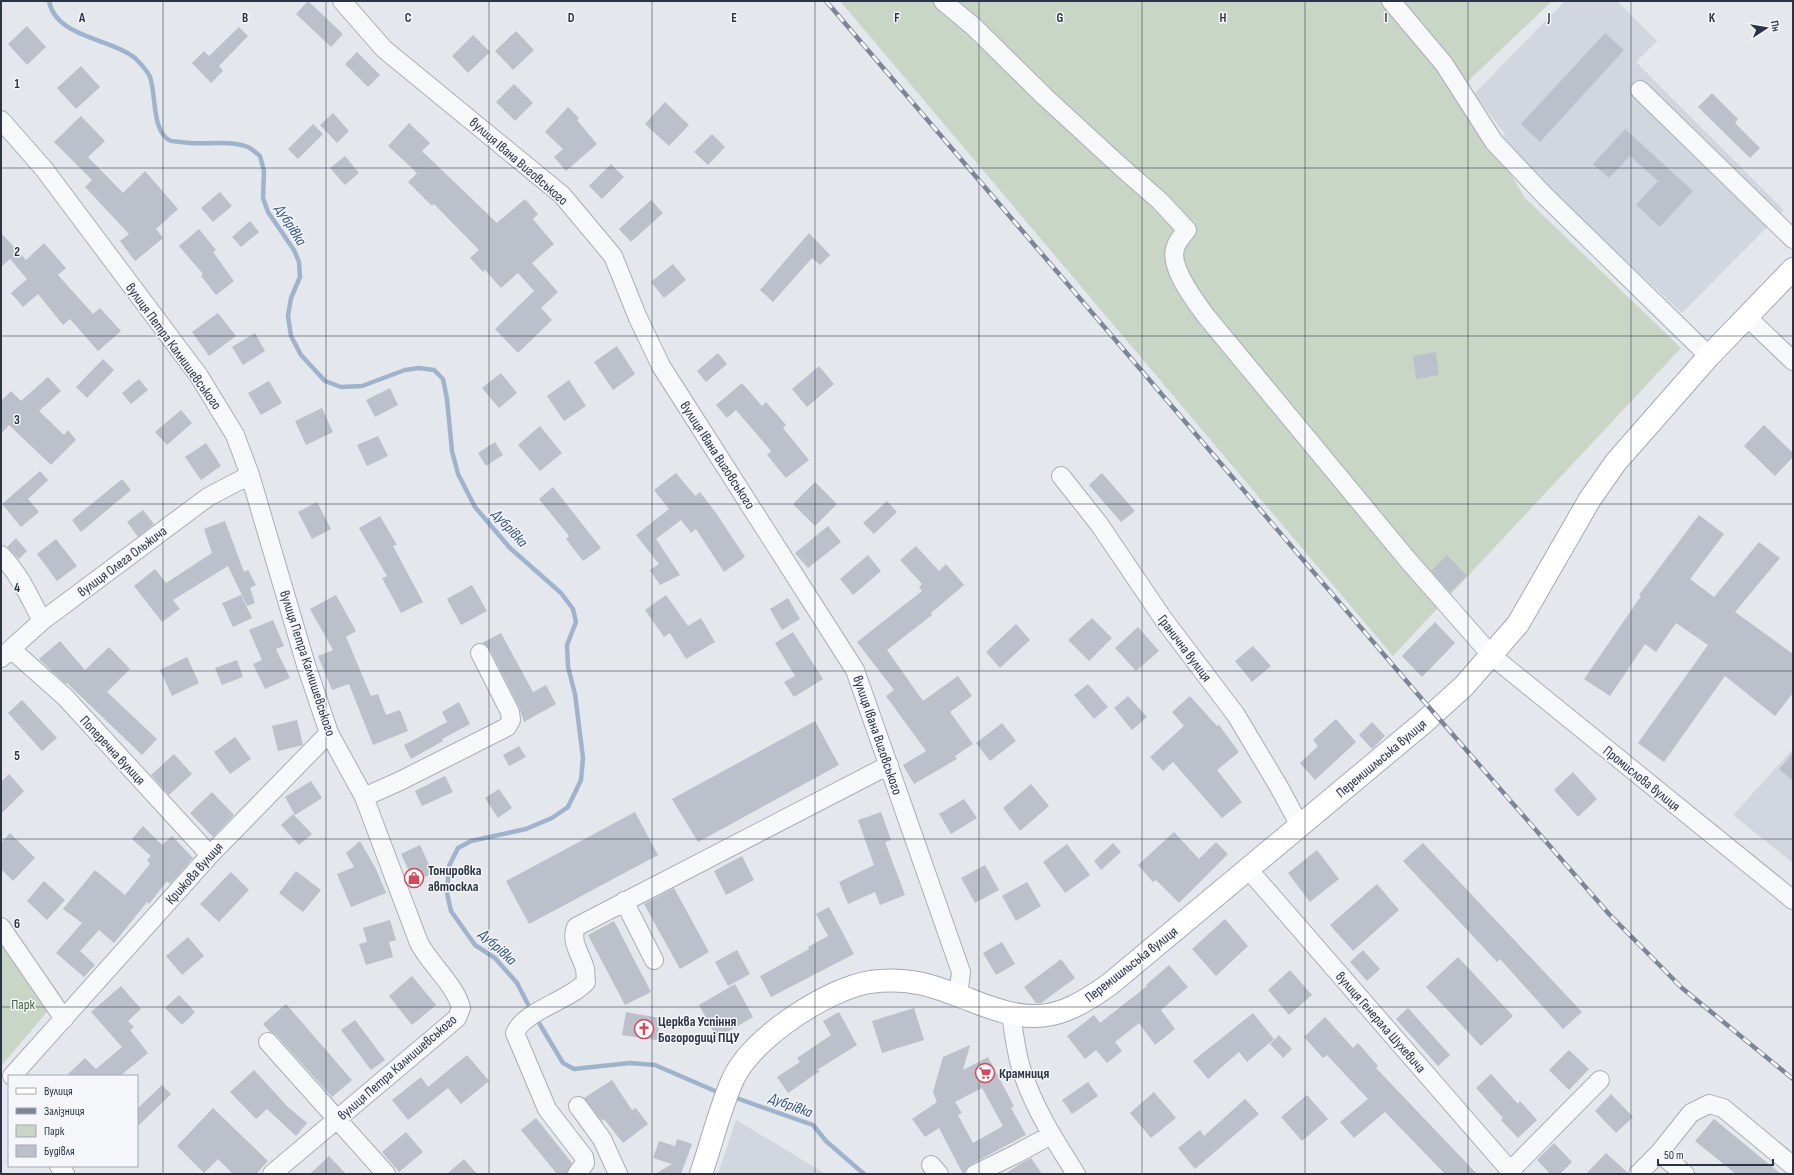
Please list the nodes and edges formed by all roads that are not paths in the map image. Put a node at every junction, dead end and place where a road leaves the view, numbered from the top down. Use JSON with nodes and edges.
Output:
{"nodes":[{"id":1,"x":342,"y":1,"type":"edge"},
{"id":2,"x":943,"y":1,"type":"edge"},
{"id":3,"x":1391,"y":1,"type":"edge"},
{"id":4,"x":1640,"y":90,"type":"dead end"},
{"id":5,"x":1,"y":120,"type":"edge"},
{"id":6,"x":1793,"y":239,"type":"edge"},
{"id":7,"x":1793,"y":269,"type":"edge"},
{"id":8,"x":1747,"y":317,"type":"junction"},
{"id":9,"x":1709,"y":356,"type":"junction"},
{"id":10,"x":1793,"y":361,"type":"edge"},
{"id":11,"x":250,"y":475,"type":"junction"},
{"id":12,"x":1061,"y":476,"type":"dead end"},
{"id":13,"x":1,"y":555,"type":"edge"},
{"id":14,"x":42,"y":621,"type":"junction"},
{"id":15,"x":6,"y":653,"type":"edge"},
{"id":16,"x":480,"y":653,"type":"dead end"},
{"id":17,"x":1492,"y":656,"type":"junction"},
{"id":18,"x":329,"y":733,"type":"junction"},
{"id":19,"x":889,"y":765,"type":"junction"},
{"id":20,"x":364,"y":797,"type":"junction"},
{"id":21,"x":1300,"y":826,"type":"junction"},
{"id":22,"x":210,"y":855,"type":"junction"},
{"id":23,"x":1248,"y":870,"type":"junction"},
{"id":24,"x":624,"y":900,"type":"junction"},
{"id":25,"x":1793,"y":900,"type":"edge"},
{"id":26,"x":1,"y":927,"type":"edge"},
{"id":27,"x":654,"y":960,"type":"dead end"},
{"id":28,"x":958,"y":996,"type":"junction"},
{"id":29,"x":1011,"y":1014,"type":"junction"},
{"id":30,"x":64,"y":1019,"type":"junction"},
{"id":31,"x":268,"y":1042,"type":"dead end"},
{"id":32,"x":13,"y":1075,"type":"edge"},
{"id":33,"x":8,"y":1080,"type":"edge"},
{"id":34,"x":1600,"y":1080,"type":"dead end"},
{"id":35,"x":1,"y":1088,"type":"edge"},
{"id":36,"x":578,"y":1106,"type":"dead end"},
{"id":37,"x":336,"y":1119,"type":"junction"},
{"id":38,"x":1051,"y":1135,"type":"junction"},
{"id":39,"x":1659,"y":1153,"type":"junction"},
{"id":40,"x":1793,"y":1166,"type":"edge"},
{"id":41,"x":1512,"y":1172,"type":"edge"},
{"id":42,"x":272,"y":1174,"type":"edge"},
{"id":43,"x":386,"y":1174,"type":"edge"},
{"id":44,"x":577,"y":1174,"type":"edge"},
{"id":45,"x":618,"y":1174,"type":"edge"},
{"id":46,"x":701,"y":1174,"type":"edge"},
{"id":47,"x":975,"y":1174,"type":"edge"},
{"id":48,"x":1076,"y":1174,"type":"edge"},
{"id":49,"x":1638,"y":1174,"type":"edge"},
{"id":50,"x":1685,"y":1174,"type":"edge"}],
"edges":[{"from":1,"to":19,"type":"street","name":"вулиця Івана Виговського"},
{"from":2,"to":17,"type":"street","name":"Промислова вулиця"},
{"from":3,"to":9,"type":"street"},
{"from":4,"to":6,"type":"street"},
{"from":5,"to":11,"type":"street","name":"вулиця Петра Калнишевського"},
{"from":7,"to":8,"type":"main road","name":"Перемишльська вулиця"},
{"from":8,"to":9,"type":"main road","name":"Перемишльська вулиця"},
{"from":8,"to":10,"type":"street"},
{"from":9,"to":17,"type":"main road","name":"Перемишльська вулиця"},
{"from":11,"to":14,"type":"street","name":"вулиця Олега Ольжича"},
{"from":11,"to":18,"type":"street","name":"вулиця Петра Калнишевського"},
{"from":12,"to":21,"type":"street","name":"Гранична вулиця"},
{"from":13,"to":14,"type":"street"},
{"from":14,"to":15,"type":"street","name":"вулиця Олега Ольжича"},
{"from":15,"to":22,"type":"street","name":"Поперечна вулиця"},
{"from":16,"to":20,"type":"street"},
{"from":17,"to":21,"type":"main road","name":"Перемишльська вулиця"},
{"from":17,"to":25,"type":"street","name":"Промислова вулиця"},
{"from":18,"to":20,"type":"street","name":"вулиця Петра Калнишевського"},
{"from":18,"to":22,"type":"street","name":"Крижова вулиця"},
{"from":19,"to":24,"type":"street"},
{"from":19,"to":28,"type":"street","name":"вулиця Івана Виговського"},
{"from":20,"to":37,"type":"street","name":"вулиця Петра Калнишевського"},
{"from":21,"to":23,"type":"main road","name":"Перемишльська вулиця"},
{"from":22,"to":30,"type":"street","name":"Крижова вулиця"},
{"from":23,"to":29,"type":"main road","name":"Перемишльська вулиця"},
{"from":23,"to":41,"type":"street","name":"вулиця Генерала Шухевича"},
{"from":24,"to":27,"type":"street"},
{"from":24,"to":44,"type":"street"},
{"from":26,"to":30,"type":"street"},
{"from":28,"to":29,"type":"main road","name":"Перемишльська вулиця"},
{"from":28,"to":46,"type":"main road","name":"Перемишльська вулиця"},
{"from":29,"to":38,"type":"street"},
{"from":30,"to":32,"type":"street","name":"Крижова вулиця"},
{"from":31,"to":37,"type":"street"},
{"from":33,"to":35,"type":"street"},
{"from":34,"to":41,"type":"street"},
{"from":36,"to":45,"type":"street"},
{"from":37,"to":42,"type":"street","name":"вулиця Петра Калнишевського"},
{"from":37,"to":43,"type":"street"},
{"from":38,"to":47,"type":"street"},
{"from":38,"to":48,"type":"street"},
{"from":39,"to":40,"type":"street"},
{"from":39,"to":49,"type":"street"},
{"from":39,"to":50,"type":"street"}]}
